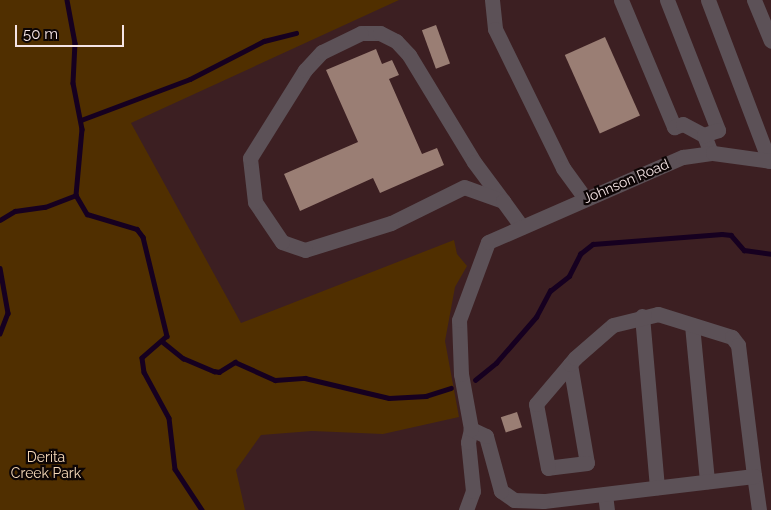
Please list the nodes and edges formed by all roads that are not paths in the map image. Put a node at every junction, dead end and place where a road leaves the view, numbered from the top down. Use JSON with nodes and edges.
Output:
{"nodes":[{"id":1,"x":492,"y":0,"type":"edge"},
{"id":2,"x":621,"y":0,"type":"edge"},
{"id":3,"x":667,"y":0,"type":"edge"},
{"id":4,"x":708,"y":0,"type":"edge"},
{"id":5,"x":754,"y":0,"type":"edge"},
{"id":6,"x":771,"y":41,"type":"edge"},
{"id":7,"x":704,"y":135,"type":"junction"},
{"id":8,"x":711,"y":153,"type":"junction"},
{"id":9,"x":770,"y":161,"type":"edge"},
{"id":10,"x":585,"y":198,"type":"junction"},
{"id":11,"x":503,"y":200,"type":"junction"},
{"id":12,"x":522,"y":227,"type":"junction"},
{"id":13,"x":642,"y":316,"type":"junction"},
{"id":14,"x":692,"y":325,"type":"junction"},
{"id":15,"x":570,"y":364,"type":"junction"},
{"id":16,"x":471,"y":430,"type":"junction"},
{"id":17,"x":754,"y":476,"type":"junction"},
{"id":18,"x":707,"y":482,"type":"junction"},
{"id":19,"x":657,"y":488,"type":"junction"},
{"id":20,"x":605,"y":494,"type":"junction"},
{"id":21,"x":466,"y":510,"type":"edge"},
{"id":22,"x":607,"y":510,"type":"edge"},
{"id":23,"x":759,"y":510,"type":"edge"}],
"edges":[{"from":1,"to":10,"type":"street"},
{"from":2,"to":7,"type":"street"},
{"from":3,"to":7,"type":"street"},
{"from":4,"to":9,"type":"street"},
{"from":5,"to":6,"type":"street"},
{"from":7,"to":8,"type":"street"},
{"from":8,"to":9,"type":"street","name":"Johnson Road"},
{"from":8,"to":10,"type":"street","name":"Johnson Road"},
{"from":10,"to":12,"type":"street","name":"Johnson Road"},
{"from":11,"to":11,"type":"street"},
{"from":11,"to":12,"type":"street"},
{"from":12,"to":16,"type":"street","name":"Johnson Road"},
{"from":13,"to":14,"type":"street"},
{"from":13,"to":15,"type":"street"},
{"from":13,"to":19,"type":"street"},
{"from":14,"to":17,"type":"street"},
{"from":14,"to":18,"type":"street"},
{"from":15,"to":15,"type":"street"},
{"from":16,"to":20,"type":"street"},
{"from":16,"to":21,"type":"street"},
{"from":17,"to":18,"type":"street"},
{"from":17,"to":23,"type":"street"},
{"from":18,"to":19,"type":"street"},
{"from":19,"to":20,"type":"street"},
{"from":20,"to":22,"type":"street"}]}
